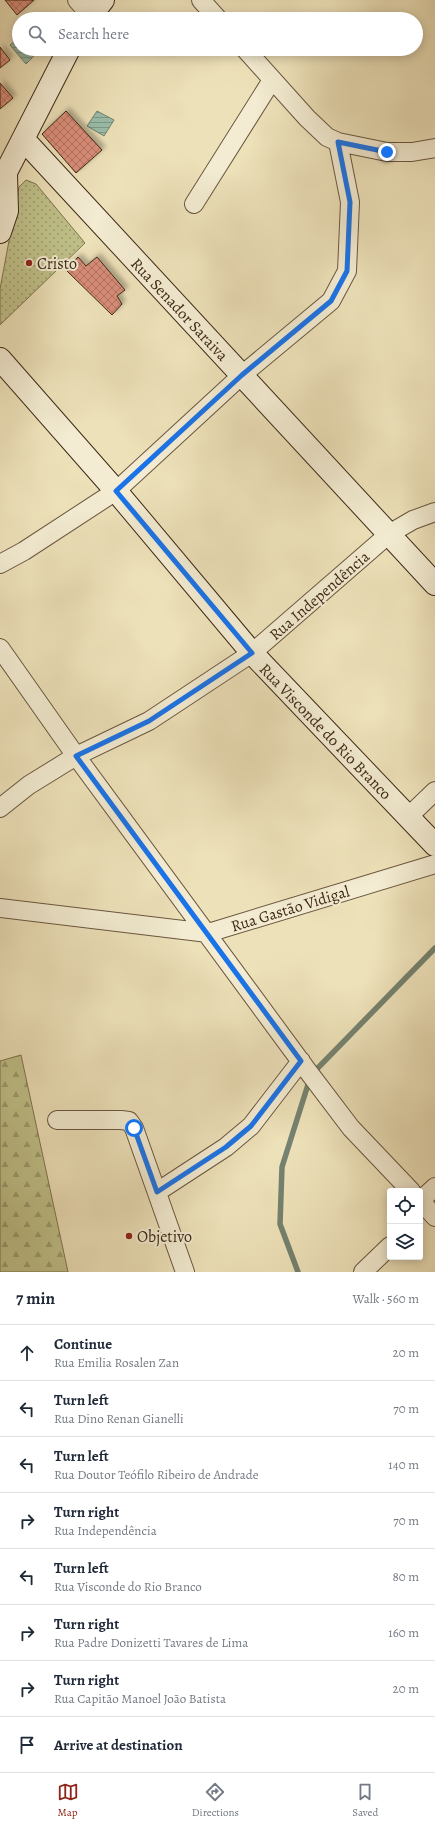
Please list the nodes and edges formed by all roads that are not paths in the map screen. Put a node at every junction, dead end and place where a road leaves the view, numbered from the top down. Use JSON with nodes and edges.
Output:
{"nodes":[{"id":1,"x":201,"y":0,"type":"edge"},
{"id":2,"x":212,"y":12,"type":"edge"},
{"id":3,"x":66,"y":56,"type":"edge"},
{"id":4,"x":251,"y":56,"type":"edge"},
{"id":5,"x":272,"y":80,"type":"junction"},
{"id":6,"x":24,"y":140,"type":"junction"},
{"id":7,"x":338,"y":142,"type":"junction"},
{"id":8,"x":435,"y":148,"type":"edge"},
{"id":9,"x":3,"y":179,"type":"edge"},
{"id":10,"x":194,"y":204,"type":"dead end"},
{"id":11,"x":0,"y":232,"type":"edge"},
{"id":12,"x":0,"y":359,"type":"edge"},
{"id":13,"x":242,"y":375,"type":"junction"},
{"id":14,"x":116,"y":491,"type":"junction"},
{"id":15,"x":435,"y":512,"type":"edge"},
{"id":16,"x":389,"y":534,"type":"junction"},
{"id":17,"x":0,"y":564,"type":"edge"},
{"id":18,"x":435,"y":584,"type":"edge"},
{"id":19,"x":0,"y":648,"type":"edge"},
{"id":20,"x":252,"y":653,"type":"junction"},
{"id":21,"x":76,"y":756,"type":"junction"},
{"id":22,"x":435,"y":791,"type":"edge"},
{"id":23,"x":0,"y":808,"type":"edge"},
{"id":24,"x":408,"y":817,"type":"junction"},
{"id":25,"x":435,"y":845,"type":"edge"},
{"id":26,"x":435,"y":864,"type":"edge"},
{"id":27,"x":0,"y":908,"type":"edge"},
{"id":28,"x":208,"y":933,"type":"junction"},
{"id":29,"x":309,"y":1071,"type":"junction"},
{"id":30,"x":57,"y":1120,"type":"dead end"},
{"id":31,"x":435,"y":1187,"type":"edge"},
{"id":32,"x":408,"y":1188,"type":"edge"},
{"id":33,"x":157,"y":1192,"type":"junction"},
{"id":34,"x":425,"y":1209,"type":"edge"},
{"id":35,"x":387,"y":1249,"type":"edge"},
{"id":36,"x":185,"y":1272,"type":"edge"},
{"id":37,"x":363,"y":1272,"type":"edge"}],
"edges":[{"from":1,"to":2,"type":"street"},
{"from":3,"to":6,"type":"main road"},
{"from":4,"to":5,"type":"street"},
{"from":5,"to":7,"type":"street"},
{"from":5,"to":10,"type":"street"},
{"from":6,"to":9,"type":"main road"},
{"from":6,"to":13,"type":"main road","name":"Rua Senador Saraiva"},
{"from":7,"to":8,"type":"street"},
{"from":7,"to":13,"type":"street"},
{"from":9,"to":11,"type":"main road"},
{"from":12,"to":14,"type":"main road","name":"Rua Visconde do Rio Branco"},
{"from":13,"to":14,"type":"street"},
{"from":13,"to":16,"type":"main road","name":"Rua Senador Saraiva"},
{"from":14,"to":17,"type":"street"},
{"from":14,"to":20,"type":"main road","name":"Rua Visconde do Rio Branco"},
{"from":15,"to":16,"type":"street","name":"Rua Independência"},
{"from":16,"to":18,"type":"main road","name":"Rua Senador Saraiva"},
{"from":16,"to":20,"type":"street","name":"Rua Independência"},
{"from":19,"to":21,"type":"street"},
{"from":20,"to":21,"type":"street","name":"Rua Independência"},
{"from":20,"to":24,"type":"main road","name":"Rua Visconde do Rio Branco"},
{"from":21,"to":23,"type":"street","name":"Rua Independência"},
{"from":21,"to":28,"type":"street"},
{"from":22,"to":24,"type":"street"},
{"from":24,"to":25,"type":"main road","name":"Rua Visconde do Rio Branco"},
{"from":26,"to":28,"type":"street","name":"Rua Gastão Vidigal"},
{"from":27,"to":28,"type":"street","name":"Rua Gastão Vidigal"},
{"from":28,"to":29,"type":"street"},
{"from":29,"to":32,"type":"street"},
{"from":29,"to":33,"type":"street"},
{"from":30,"to":33,"type":"street"},
{"from":31,"to":34,"type":"street"},
{"from":33,"to":36,"type":"street"},
{"from":35,"to":37,"type":"street"}]}
